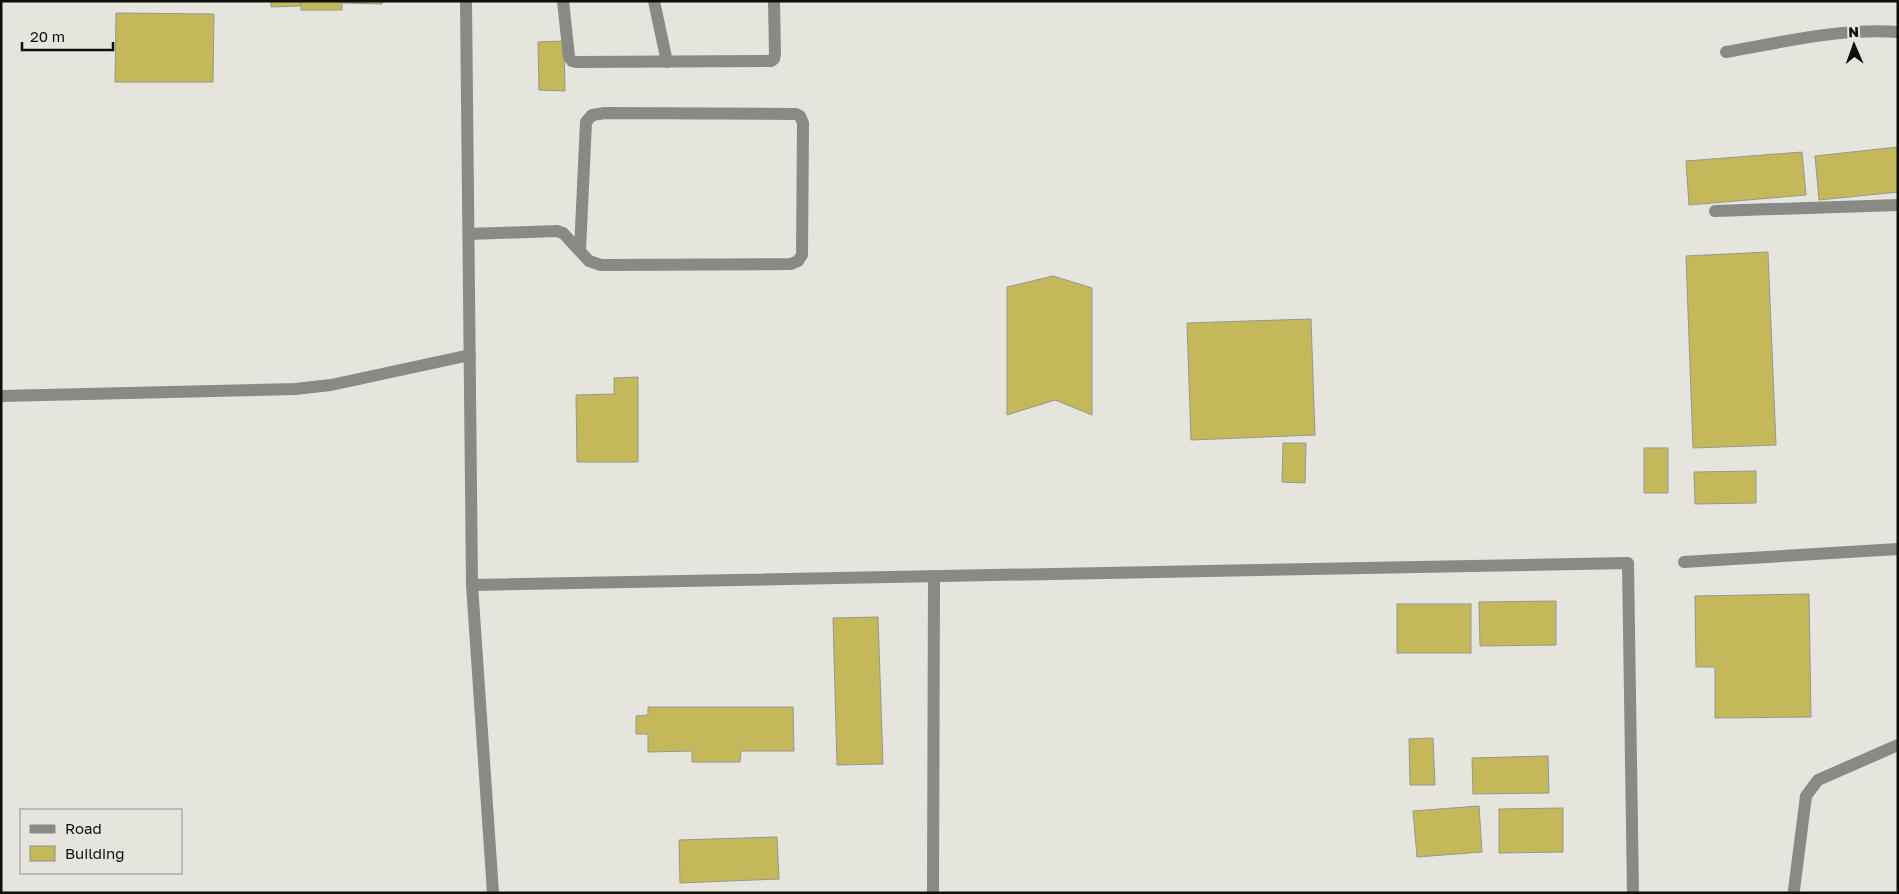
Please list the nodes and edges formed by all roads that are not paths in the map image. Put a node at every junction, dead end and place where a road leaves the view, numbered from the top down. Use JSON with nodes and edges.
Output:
{"nodes":[{"id":1,"x":466,"y":1,"type":"edge"},
{"id":2,"x":563,"y":1,"type":"edge"},
{"id":3,"x":654,"y":1,"type":"edge"},
{"id":4,"x":774,"y":1,"type":"edge"},
{"id":5,"x":1898,"y":32,"type":"edge"},
{"id":6,"x":1726,"y":52,"type":"dead end"},
{"id":7,"x":667,"y":62,"type":"junction"},
{"id":8,"x":1898,"y":205,"type":"edge"},
{"id":9,"x":1714,"y":211,"type":"dead end"},
{"id":10,"x":469,"y":234,"type":"junction"},
{"id":11,"x":580,"y":250,"type":"junction"},
{"id":12,"x":470,"y":354,"type":"junction"},
{"id":13,"x":1,"y":396,"type":"edge"},
{"id":14,"x":1898,"y":549,"type":"edge"},
{"id":15,"x":1684,"y":562,"type":"dead end"},
{"id":16,"x":934,"y":576,"type":"junction"},
{"id":17,"x":472,"y":585,"type":"junction"},
{"id":18,"x":1898,"y":745,"type":"edge"},
{"id":19,"x":1794,"y":890,"type":"dead end"},
{"id":20,"x":493,"y":893,"type":"edge"},
{"id":21,"x":933,"y":893,"type":"edge"},
{"id":22,"x":1633,"y":893,"type":"edge"}],
"edges":[{"from":1,"to":10,"type":"street"},
{"from":2,"to":7,"type":"street"},
{"from":3,"to":7,"type":"street"},
{"from":4,"to":7,"type":"street"},
{"from":5,"to":6,"type":"street"},
{"from":8,"to":9,"type":"street"},
{"from":10,"to":11,"type":"street"},
{"from":10,"to":12,"type":"street"},
{"from":11,"to":11,"type":"street"},
{"from":12,"to":13,"type":"street"},
{"from":12,"to":17,"type":"street"},
{"from":14,"to":15,"type":"street"},
{"from":16,"to":17,"type":"street"},
{"from":16,"to":21,"type":"street"},
{"from":16,"to":22,"type":"street"},
{"from":17,"to":20,"type":"street"},
{"from":18,"to":19,"type":"street"}]}
